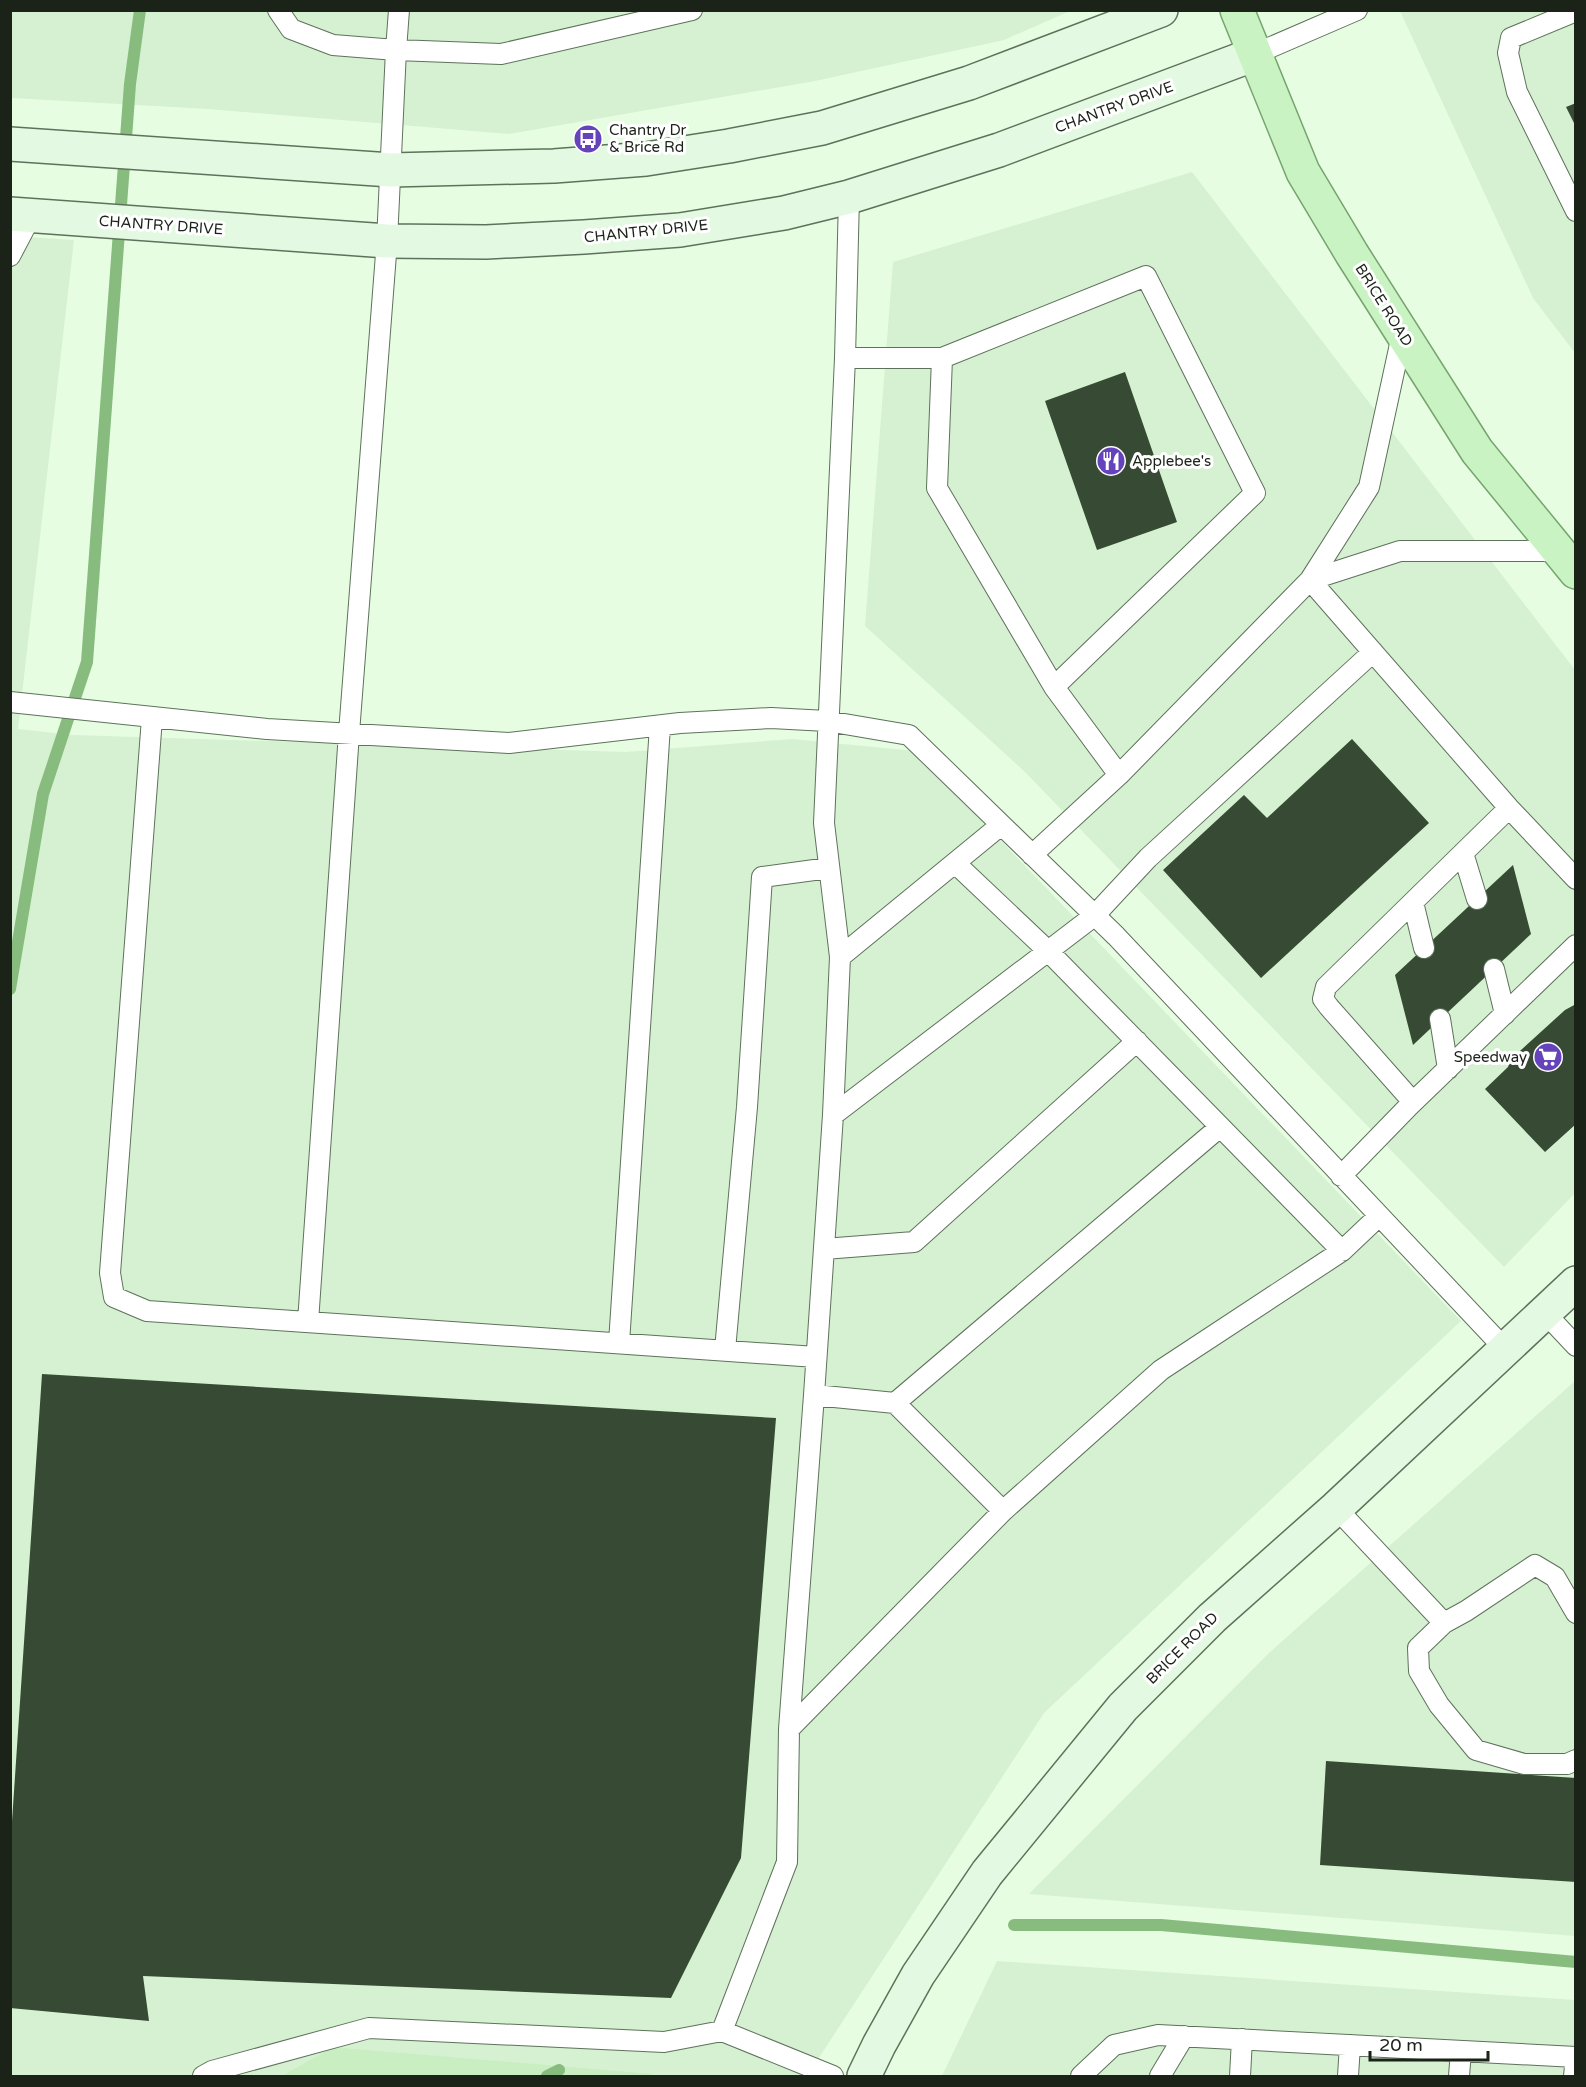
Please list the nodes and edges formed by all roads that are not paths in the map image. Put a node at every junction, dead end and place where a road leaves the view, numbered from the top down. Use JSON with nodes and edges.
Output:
{"nodes":[{"id":1,"x":278,"y":10,"type":"edge"},
{"id":2,"x":399,"y":10,"type":"edge"},
{"id":3,"x":692,"y":10,"type":"edge"},
{"id":4,"x":1161,"y":10,"type":"edge"},
{"id":5,"x":1237,"y":10,"type":"edge"},
{"id":6,"x":1357,"y":10,"type":"edge"},
{"id":7,"x":1575,"y":11,"type":"edge"},
{"id":8,"x":396,"y":50,"type":"junction"},
{"id":9,"x":1255,"y":54,"type":"junction"},
{"id":10,"x":10,"y":144,"type":"edge"},
{"id":11,"x":391,"y":170,"type":"junction"},
{"id":12,"x":849,"y":197,"type":"junction"},
{"id":13,"x":1575,"y":211,"type":"edge"},
{"id":14,"x":21,"y":215,"type":"edge"},
{"id":15,"x":387,"y":241,"type":"junction"},
{"id":16,"x":10,"y":256,"type":"edge"},
{"id":17,"x":1402,"y":335,"type":"junction"},
{"id":18,"x":845,"y":358,"type":"junction"},
{"id":19,"x":942,"y":358,"type":"junction"},
{"id":20,"x":1566,"y":561,"type":"edge"},
{"id":21,"x":1310,"y":580,"type":"junction"},
{"id":22,"x":1373,"y":652,"type":"junction"},
{"id":23,"x":1054,"y":687,"type":"junction"},
{"id":24,"x":10,"y":702,"type":"edge"},
{"id":25,"x":152,"y":717,"type":"junction"},
{"id":26,"x":827,"y":721,"type":"junction"},
{"id":27,"x":660,"y":726,"type":"junction"},
{"id":28,"x":349,"y":733,"type":"junction"},
{"id":29,"x":1119,"y":775,"type":"junction"},
{"id":30,"x":1509,"y":807,"type":"junction"},
{"id":31,"x":1001,"y":825,"type":"junction"},
{"id":32,"x":1463,"y":853,"type":"junction"},
{"id":33,"x":1032,"y":855,"type":"junction"},
{"id":34,"x":955,"y":863,"type":"junction"},
{"id":35,"x":829,"y":868,"type":"junction"},
{"id":36,"x":1575,"y":879,"type":"edge"},
{"id":37,"x":1477,"y":899,"type":"dead end"},
{"id":38,"x":1413,"y":902,"type":"junction"},
{"id":39,"x":1094,"y":916,"type":"junction"},
{"id":40,"x":1575,"y":945,"type":"edge"},
{"id":41,"x":1424,"y":948,"type":"dead end"},
{"id":42,"x":1048,"y":951,"type":"junction"},
{"id":43,"x":840,"y":957,"type":"junction"},
{"id":44,"x":1494,"y":969,"type":"dead end"},
{"id":45,"x":1505,"y":1014,"type":"junction"},
{"id":46,"x":1440,"y":1019,"type":"dead end"},
{"id":47,"x":1137,"y":1041,"type":"junction"},
{"id":48,"x":1448,"y":1069,"type":"junction"},
{"id":49,"x":1413,"y":1102,"type":"junction"},
{"id":50,"x":833,"y":1115,"type":"junction"},
{"id":51,"x":1220,"y":1127,"type":"junction"},
{"id":52,"x":1341,"y":1176,"type":"junction"},
{"id":53,"x":1379,"y":1216,"type":"junction"},
{"id":54,"x":824,"y":1249,"type":"junction"},
{"id":55,"x":1342,"y":1251,"type":"junction"},
{"id":56,"x":1575,"y":1283,"type":"edge"},
{"id":57,"x":1544,"y":1312,"type":"junction"},
{"id":58,"x":308,"y":1322,"type":"junction"},
{"id":59,"x":619,"y":1343,"type":"junction"},
{"id":60,"x":1575,"y":1346,"type":"edge"},
{"id":61,"x":1505,"y":1349,"type":"junction"},
{"id":62,"x":725,"y":1350,"type":"junction"},
{"id":63,"x":816,"y":1357,"type":"junction"},
{"id":64,"x":814,"y":1395,"type":"junction"},
{"id":65,"x":895,"y":1402,"type":"junction"},
{"id":66,"x":1336,"y":1508,"type":"junction"},
{"id":67,"x":1003,"y":1511,"type":"junction"},
{"id":68,"x":1575,"y":1613,"type":"edge"},
{"id":69,"x":1444,"y":1623,"type":"junction"},
{"id":70,"x":789,"y":1729,"type":"junction"},
{"id":71,"x":1575,"y":1760,"type":"edge"},
{"id":72,"x":722,"y":2031,"type":"junction"},
{"id":73,"x":1184,"y":2036,"type":"junction"},
{"id":74,"x":1242,"y":2039,"type":"junction"},
{"id":75,"x":1350,"y":2045,"type":"junction"},
{"id":76,"x":1461,"y":2051,"type":"junction"},
{"id":77,"x":1575,"y":2057,"type":"edge"},
{"id":78,"x":203,"y":2076,"type":"edge"},
{"id":79,"x":833,"y":2076,"type":"edge"},
{"id":80,"x":864,"y":2076,"type":"edge"},
{"id":81,"x":1081,"y":2076,"type":"edge"},
{"id":82,"x":1160,"y":2076,"type":"edge"},
{"id":83,"x":1240,"y":2076,"type":"edge"},
{"id":84,"x":1348,"y":2076,"type":"edge"},
{"id":85,"x":1459,"y":2076,"type":"edge"},
{"id":86,"x":1574,"y":2076,"type":"edge"}],
"edges":[{"from":1,"to":8,"type":"lane"},
{"from":2,"to":8,"type":"lane"},
{"from":3,"to":8,"type":"lane"},
{"from":4,"to":11,"type":"street"},
{"from":5,"to":9,"type":"main road","name":"BRICE ROAD"},
{"from":6,"to":9,"type":"lane"},
{"from":7,"to":13,"type":"lane"},
{"from":8,"to":11,"type":"lane"},
{"from":9,"to":12,"type":"street","name":"CHANTRY DRIVE"},
{"from":9,"to":17,"type":"main road","name":"BRICE ROAD"},
{"from":10,"to":11,"type":"street"},
{"from":11,"to":15,"type":"lane"},
{"from":12,"to":15,"type":"street","name":"CHANTRY DRIVE"},
{"from":12,"to":18,"type":"lane"},
{"from":14,"to":15,"type":"street","name":"CHANTRY DRIVE"},
{"from":14,"to":16,"type":"lane"},
{"from":15,"to":28,"type":"lane"},
{"from":17,"to":20,"type":"main road","name":"BRICE ROAD"},
{"from":17,"to":21,"type":"lane"},
{"from":18,"to":19,"type":"lane"},
{"from":18,"to":26,"type":"lane"},
{"from":19,"to":23,"type":"lane"},
{"from":19,"to":23,"type":"lane"},
{"from":20,"to":21,"type":"lane"},
{"from":21,"to":22,"type":"lane"},
{"from":21,"to":29,"type":"lane"},
{"from":22,"to":30,"type":"lane"},
{"from":22,"to":39,"type":"lane"},
{"from":23,"to":29,"type":"lane"},
{"from":24,"to":25,"type":"lane"},
{"from":25,"to":28,"type":"lane"},
{"from":25,"to":58,"type":"lane"},
{"from":26,"to":27,"type":"lane"},
{"from":26,"to":31,"type":"lane"},
{"from":26,"to":35,"type":"lane"},
{"from":27,"to":28,"type":"lane"},
{"from":27,"to":59,"type":"lane"},
{"from":28,"to":58,"type":"lane"},
{"from":29,"to":33,"type":"lane"},
{"from":30,"to":32,"type":"lane"},
{"from":30,"to":36,"type":"lane"},
{"from":31,"to":33,"type":"lane"},
{"from":31,"to":34,"type":"lane"},
{"from":32,"to":37,"type":"lane"},
{"from":32,"to":38,"type":"lane"},
{"from":33,"to":39,"type":"lane"},
{"from":34,"to":42,"type":"lane"},
{"from":34,"to":43,"type":"lane"},
{"from":35,"to":43,"type":"lane"},
{"from":35,"to":62,"type":"lane"},
{"from":38,"to":41,"type":"lane"},
{"from":38,"to":49,"type":"lane"},
{"from":39,"to":42,"type":"lane"},
{"from":39,"to":52,"type":"lane"},
{"from":40,"to":45,"type":"lane"},
{"from":42,"to":47,"type":"lane"},
{"from":42,"to":50,"type":"lane"},
{"from":43,"to":50,"type":"lane"},
{"from":44,"to":45,"type":"lane"},
{"from":45,"to":48,"type":"lane"},
{"from":46,"to":48,"type":"lane"},
{"from":47,"to":51,"type":"lane"},
{"from":47,"to":54,"type":"lane"},
{"from":48,"to":49,"type":"lane"},
{"from":49,"to":52,"type":"lane"},
{"from":50,"to":54,"type":"lane"},
{"from":51,"to":55,"type":"lane"},
{"from":51,"to":65,"type":"lane"},
{"from":52,"to":53,"type":"lane"},
{"from":53,"to":55,"type":"lane"},
{"from":53,"to":61,"type":"lane"},
{"from":54,"to":63,"type":"lane"},
{"from":55,"to":67,"type":"lane"},
{"from":56,"to":57,"type":"street","name":"BRICE ROAD"},
{"from":57,"to":60,"type":"lane"},
{"from":57,"to":61,"type":"street","name":"BRICE ROAD"},
{"from":58,"to":59,"type":"lane"},
{"from":59,"to":62,"type":"lane"},
{"from":61,"to":66,"type":"street","name":"BRICE ROAD"},
{"from":62,"to":63,"type":"lane"},
{"from":63,"to":64,"type":"lane"},
{"from":64,"to":65,"type":"lane"},
{"from":64,"to":70,"type":"lane"},
{"from":65,"to":67,"type":"lane"},
{"from":66,"to":69,"type":"lane"},
{"from":66,"to":80,"type":"street","name":"BRICE ROAD"},
{"from":67,"to":70,"type":"lane"},
{"from":68,"to":69,"type":"lane"},
{"from":69,"to":71,"type":"lane"},
{"from":70,"to":72,"type":"lane"},
{"from":72,"to":78,"type":"lane"},
{"from":72,"to":79,"type":"lane"},
{"from":73,"to":74,"type":"lane"},
{"from":73,"to":81,"type":"lane"},
{"from":73,"to":82,"type":"lane"},
{"from":74,"to":75,"type":"lane"},
{"from":74,"to":83,"type":"lane"},
{"from":75,"to":76,"type":"lane"},
{"from":75,"to":84,"type":"lane"},
{"from":76,"to":77,"type":"lane"},
{"from":76,"to":85,"type":"lane"},
{"from":77,"to":86,"type":"lane"}]}
